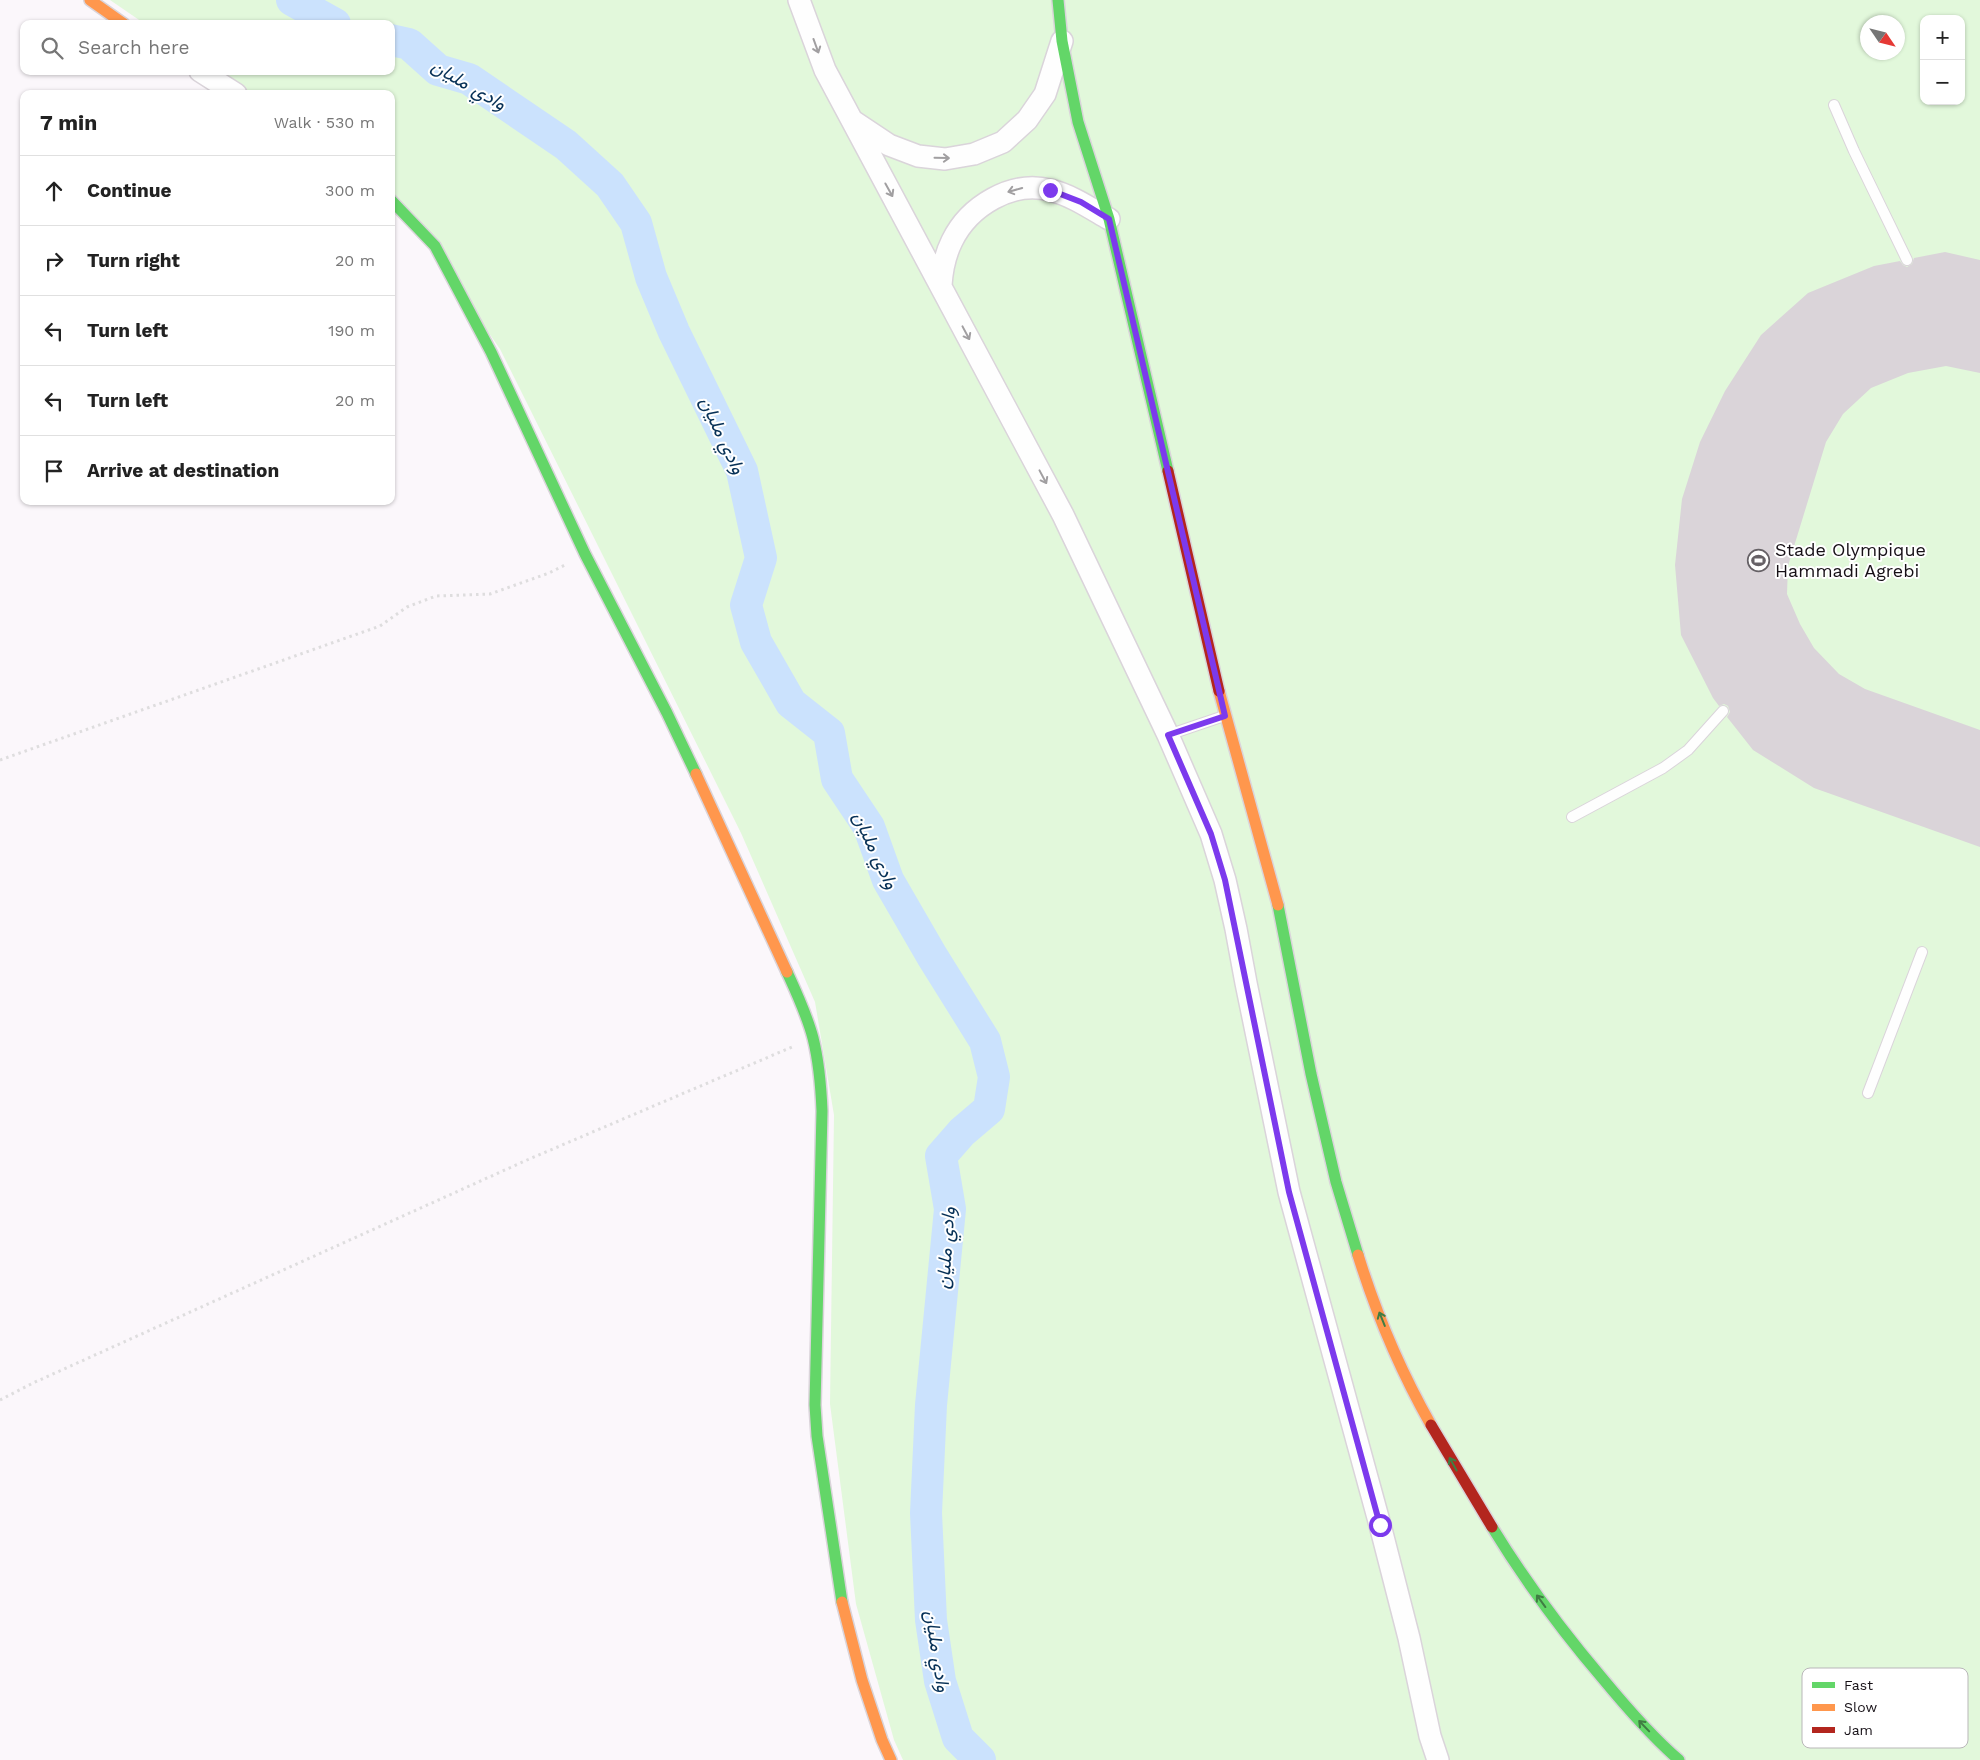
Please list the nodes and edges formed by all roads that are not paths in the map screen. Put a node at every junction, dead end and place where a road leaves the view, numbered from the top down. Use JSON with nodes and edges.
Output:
{"nodes":[{"id":1,"x":90,"y":0,"type":"edge"},
{"id":2,"x":799,"y":0,"type":"edge"},
{"id":3,"x":1058,"y":0,"type":"edge"},
{"id":4,"x":118,"y":20,"type":"edge"},
{"id":5,"x":1062,"y":41,"type":"junction"},
{"id":6,"x":206,"y":75,"type":"edge"},
{"id":7,"x":230,"y":90,"type":"edge"},
{"id":8,"x":1834,"y":105,"type":"dead end"},
{"id":9,"x":851,"y":120,"type":"junction"},
{"id":10,"x":395,"y":204,"type":"edge"},
{"id":11,"x":1109,"y":219,"type":"junction"},
{"id":12,"x":1907,"y":260,"type":"dead end"},
{"id":13,"x":941,"y":285,"type":"junction"},
{"id":14,"x":1723,"y":711,"type":"dead end"},
{"id":15,"x":1225,"y":716,"type":"junction"},
{"id":16,"x":1168,"y":735,"type":"junction"},
{"id":17,"x":1572,"y":817,"type":"dead end"},
{"id":18,"x":1922,"y":952,"type":"dead end"},
{"id":19,"x":1868,"y":1093,"type":"dead end"},
{"id":20,"x":891,"y":1760,"type":"edge"},
{"id":21,"x":1438,"y":1760,"type":"edge"},
{"id":22,"x":1680,"y":1760,"type":"edge"}],
"edges":[{"from":1,"to":4,"type":"street"},
{"from":2,"to":9,"type":"street","one_way":true},
{"from":3,"to":5,"type":"street"},
{"from":9,"to":5,"type":"street","one_way":true},
{"from":5,"to":11,"type":"street"},
{"from":6,"to":7,"type":"street"},
{"from":8,"to":12,"type":"lane"},
{"from":9,"to":13,"type":"street","one_way":true},
{"from":10,"to":20,"type":"street"},
{"from":11,"to":13,"type":"street","one_way":true},
{"from":11,"to":15,"type":"street"},
{"from":13,"to":16,"type":"street","one_way":true},
{"from":14,"to":17,"type":"lane"},
{"from":15,"to":16,"type":"lane"},
{"from":22,"to":15,"type":"street","one_way":true},
{"from":16,"to":21,"type":"street"},
{"from":18,"to":19,"type":"lane"}]}
